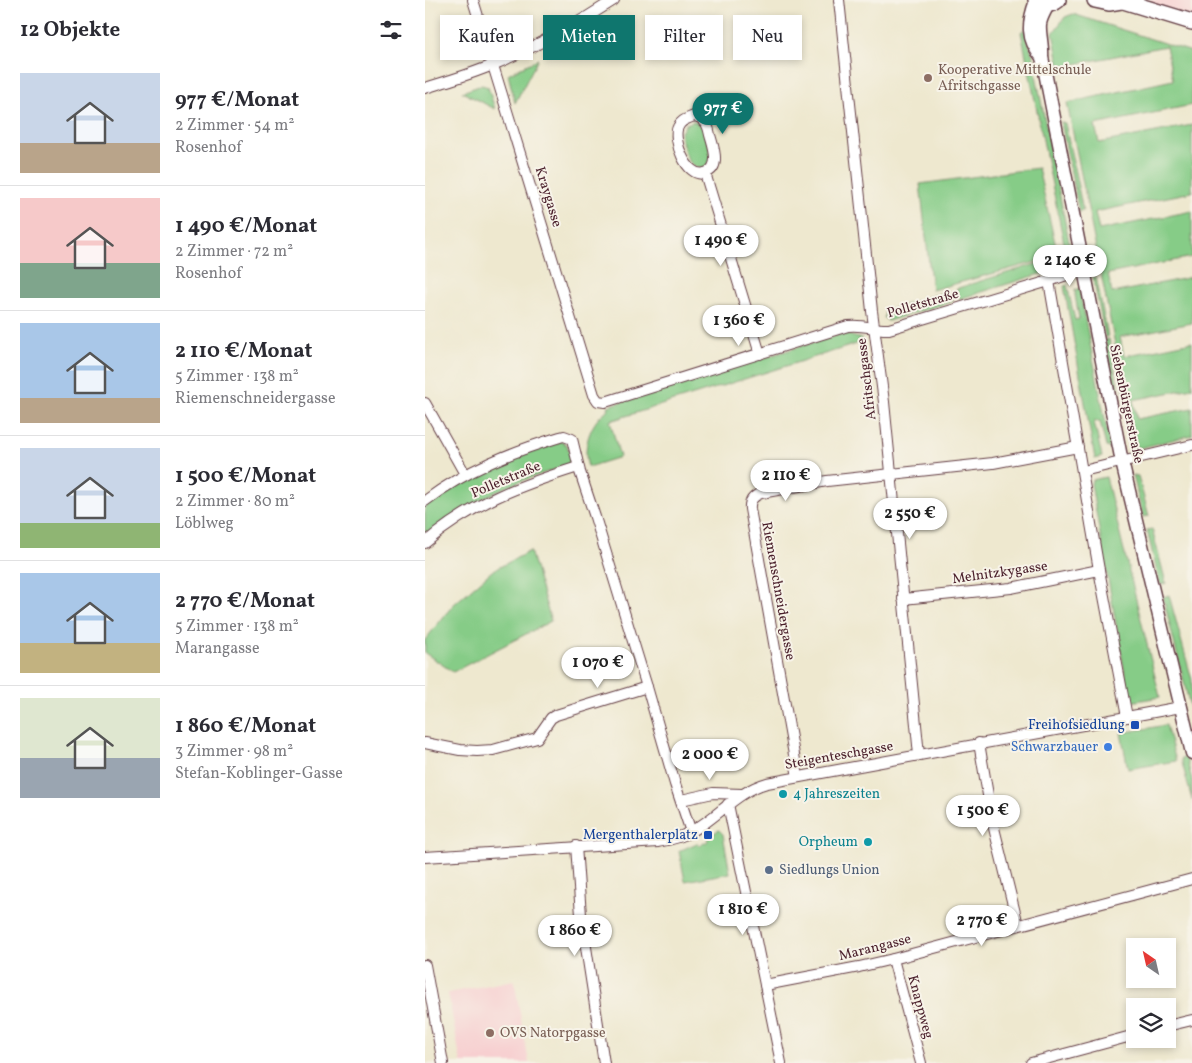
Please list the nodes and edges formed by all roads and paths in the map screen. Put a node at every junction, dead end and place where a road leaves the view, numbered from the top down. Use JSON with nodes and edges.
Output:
{"nodes":[{"id":1,"x":473,"y":0,"type":"edge"},
{"id":2,"x":614,"y":0,"type":"edge"},
{"id":3,"x":839,"y":0,"type":"edge"},
{"id":4,"x":1095,"y":0,"type":"edge"},
{"id":5,"x":1121,"y":0,"type":"edge"},
{"id":6,"x":1045,"y":1,"type":"edge"},
{"id":7,"x":1192,"y":22,"type":"edge"},
{"id":8,"x":493,"y":65,"type":"junction"},
{"id":9,"x":425,"y":88,"type":"edge"},
{"id":10,"x":705,"y":173,"type":"junction"},
{"id":11,"x":1083,"y":269,"type":"junction"},
{"id":12,"x":1049,"y":281,"type":"junction"},
{"id":13,"x":875,"y":327,"type":"junction"},
{"id":14,"x":760,"y":354,"type":"junction"},
{"id":15,"x":598,"y":401,"type":"joint"},
{"id":16,"x":425,"y":403,"type":"edge"},
{"id":17,"x":1192,"y":445,"type":"edge"},
{"id":18,"x":1078,"y":448,"type":"junction"},
{"id":19,"x":1122,"y":462,"type":"junction"},
{"id":20,"x":578,"y":467,"type":"junction"},
{"id":21,"x":1083,"y":471,"type":"junction"},
{"id":22,"x":465,"y":474,"type":"junction"},
{"id":23,"x":891,"y":474,"type":"junction"},
{"id":24,"x":425,"y":501,"type":"edge"},
{"id":25,"x":425,"y":543,"type":"edge"},
{"id":26,"x":1099,"y":570,"type":"junction"},
{"id":27,"x":903,"y":599,"type":"junction"},
{"id":28,"x":647,"y":687,"type":"junction"},
{"id":29,"x":1181,"y":707,"type":"junction"},
{"id":30,"x":1127,"y":717,"type":"junction"},
{"id":31,"x":425,"y":743,"type":"edge"},
{"id":32,"x":979,"y":743,"type":"junction"},
{"id":33,"x":1191,"y":747,"type":"edge"},
{"id":34,"x":919,"y":755,"type":"junction"},
{"id":35,"x":798,"y":777,"type":"junction"},
{"id":36,"x":742,"y":794,"type":"junction"},
{"id":37,"x":681,"y":800,"type":"junction"},
{"id":38,"x":728,"y":804,"type":"junction"},
{"id":39,"x":691,"y":832,"type":"junction"},
{"id":40,"x":576,"y":846,"type":"junction"},
{"id":41,"x":425,"y":857,"type":"edge"},
{"id":42,"x":1192,"y":879,"type":"edge"},
{"id":43,"x":1018,"y":925,"type":"junction"},
{"id":44,"x":893,"y":959,"type":"junction"},
{"id":45,"x":425,"y":965,"type":"edge"},
{"id":46,"x":765,"y":985,"type":"junction"},
{"id":47,"x":1192,"y":1020,"type":"edge"},
{"id":48,"x":1176,"y":1024,"type":"edge"},
{"id":49,"x":1126,"y":1037,"type":"edge"},
{"id":50,"x":443,"y":1063,"type":"edge"},
{"id":51,"x":604,"y":1063,"type":"edge"},
{"id":52,"x":781,"y":1063,"type":"edge"},
{"id":53,"x":921,"y":1063,"type":"edge"},
{"id":54,"x":1031,"y":1063,"type":"edge"}],
"edges":[{"from":1,"to":8,"type":"street","name":"Kraygasse"},
{"from":2,"to":8,"type":"street"},
{"from":3,"to":13,"type":"street","name":"Afritschgasse"},
{"from":4,"to":5,"type":"main road"},
{"from":5,"to":7,"type":"main road"},
{"from":6,"to":11,"type":"street","name":"Siebenbürgerstraße"},
{"from":8,"to":9,"type":"street"},
{"from":8,"to":15,"type":"street","name":"Kraygasse"},
{"from":10,"to":10,"type":"street"},
{"from":10,"to":14,"type":"street"},
{"from":11,"to":12,"type":"street","name":"Polletstraße"},
{"from":11,"to":19,"type":"street","name":"Siebenbürgerstraße"},
{"from":12,"to":13,"type":"street","name":"Polletstraße"},
{"from":12,"to":18,"type":"street"},
{"from":13,"to":14,"type":"street","name":"Polletstraße"},
{"from":13,"to":23,"type":"street","name":"Afritschgasse"},
{"from":14,"to":15,"type":"street","name":"Polletstraße"},
{"from":16,"to":22,"type":"street"},
{"from":17,"to":19,"type":"street"},
{"from":18,"to":21,"type":"street"},
{"from":18,"to":23,"type":"street","name":"Riemenschneidergasse"},
{"from":19,"to":21,"type":"street"},
{"from":19,"to":29,"type":"street","name":"Siebenbürgerstraße"},
{"from":20,"to":22,"type":"street","name":"Polletstraße"},
{"from":20,"to":25,"type":"street","name":"Polletstraße"},
{"from":20,"to":28,"type":"street"},
{"from":21,"to":26,"type":"street"},
{"from":22,"to":24,"type":"street","name":"Polletstraße"},
{"from":23,"to":27,"type":"street","name":"Afritschgasse"},
{"from":23,"to":35,"type":"street","name":"Riemenschneidergasse"},
{"from":26,"to":27,"type":"street","name":"Melnitzkygasse"},
{"from":26,"to":30,"type":"street"},
{"from":27,"to":34,"type":"street","name":"Afritschgasse"},
{"from":28,"to":31,"type":"street"},
{"from":28,"to":37,"type":"street"},
{"from":29,"to":30,"type":"street","name":"Steigenteschgasse"},
{"from":29,"to":33,"type":"street","name":"Siebenbürgerstraße"},
{"from":30,"to":32,"type":"street","name":"Steigenteschgasse"},
{"from":32,"to":34,"type":"street","name":"Steigenteschgasse"},
{"from":32,"to":43,"type":"street"},
{"from":34,"to":35,"type":"street","name":"Steigenteschgasse"},
{"from":35,"to":36,"type":"street","name":"Steigenteschgasse"},
{"from":36,"to":37,"type":"street"},
{"from":36,"to":38,"type":"street","name":"Steigenteschgasse"},
{"from":37,"to":39,"type":"street"},
{"from":38,"to":39,"type":"street","name":"Steigenteschgasse"},
{"from":38,"to":46,"type":"street"},
{"from":39,"to":40,"type":"street","name":"Steigenteschgasse"},
{"from":40,"to":41,"type":"street","name":"Steigenteschgasse"},
{"from":40,"to":51,"type":"street"},
{"from":42,"to":43,"type":"street","name":"Marangasse"},
{"from":43,"to":44,"type":"street","name":"Marangasse"},
{"from":44,"to":46,"type":"street","name":"Marangasse"},
{"from":44,"to":53,"type":"street","name":"Knappweg"},
{"from":45,"to":50,"type":"street"},
{"from":46,"to":52,"type":"street"},
{"from":47,"to":48,"type":"street"},
{"from":49,"to":54,"type":"street"}]}
